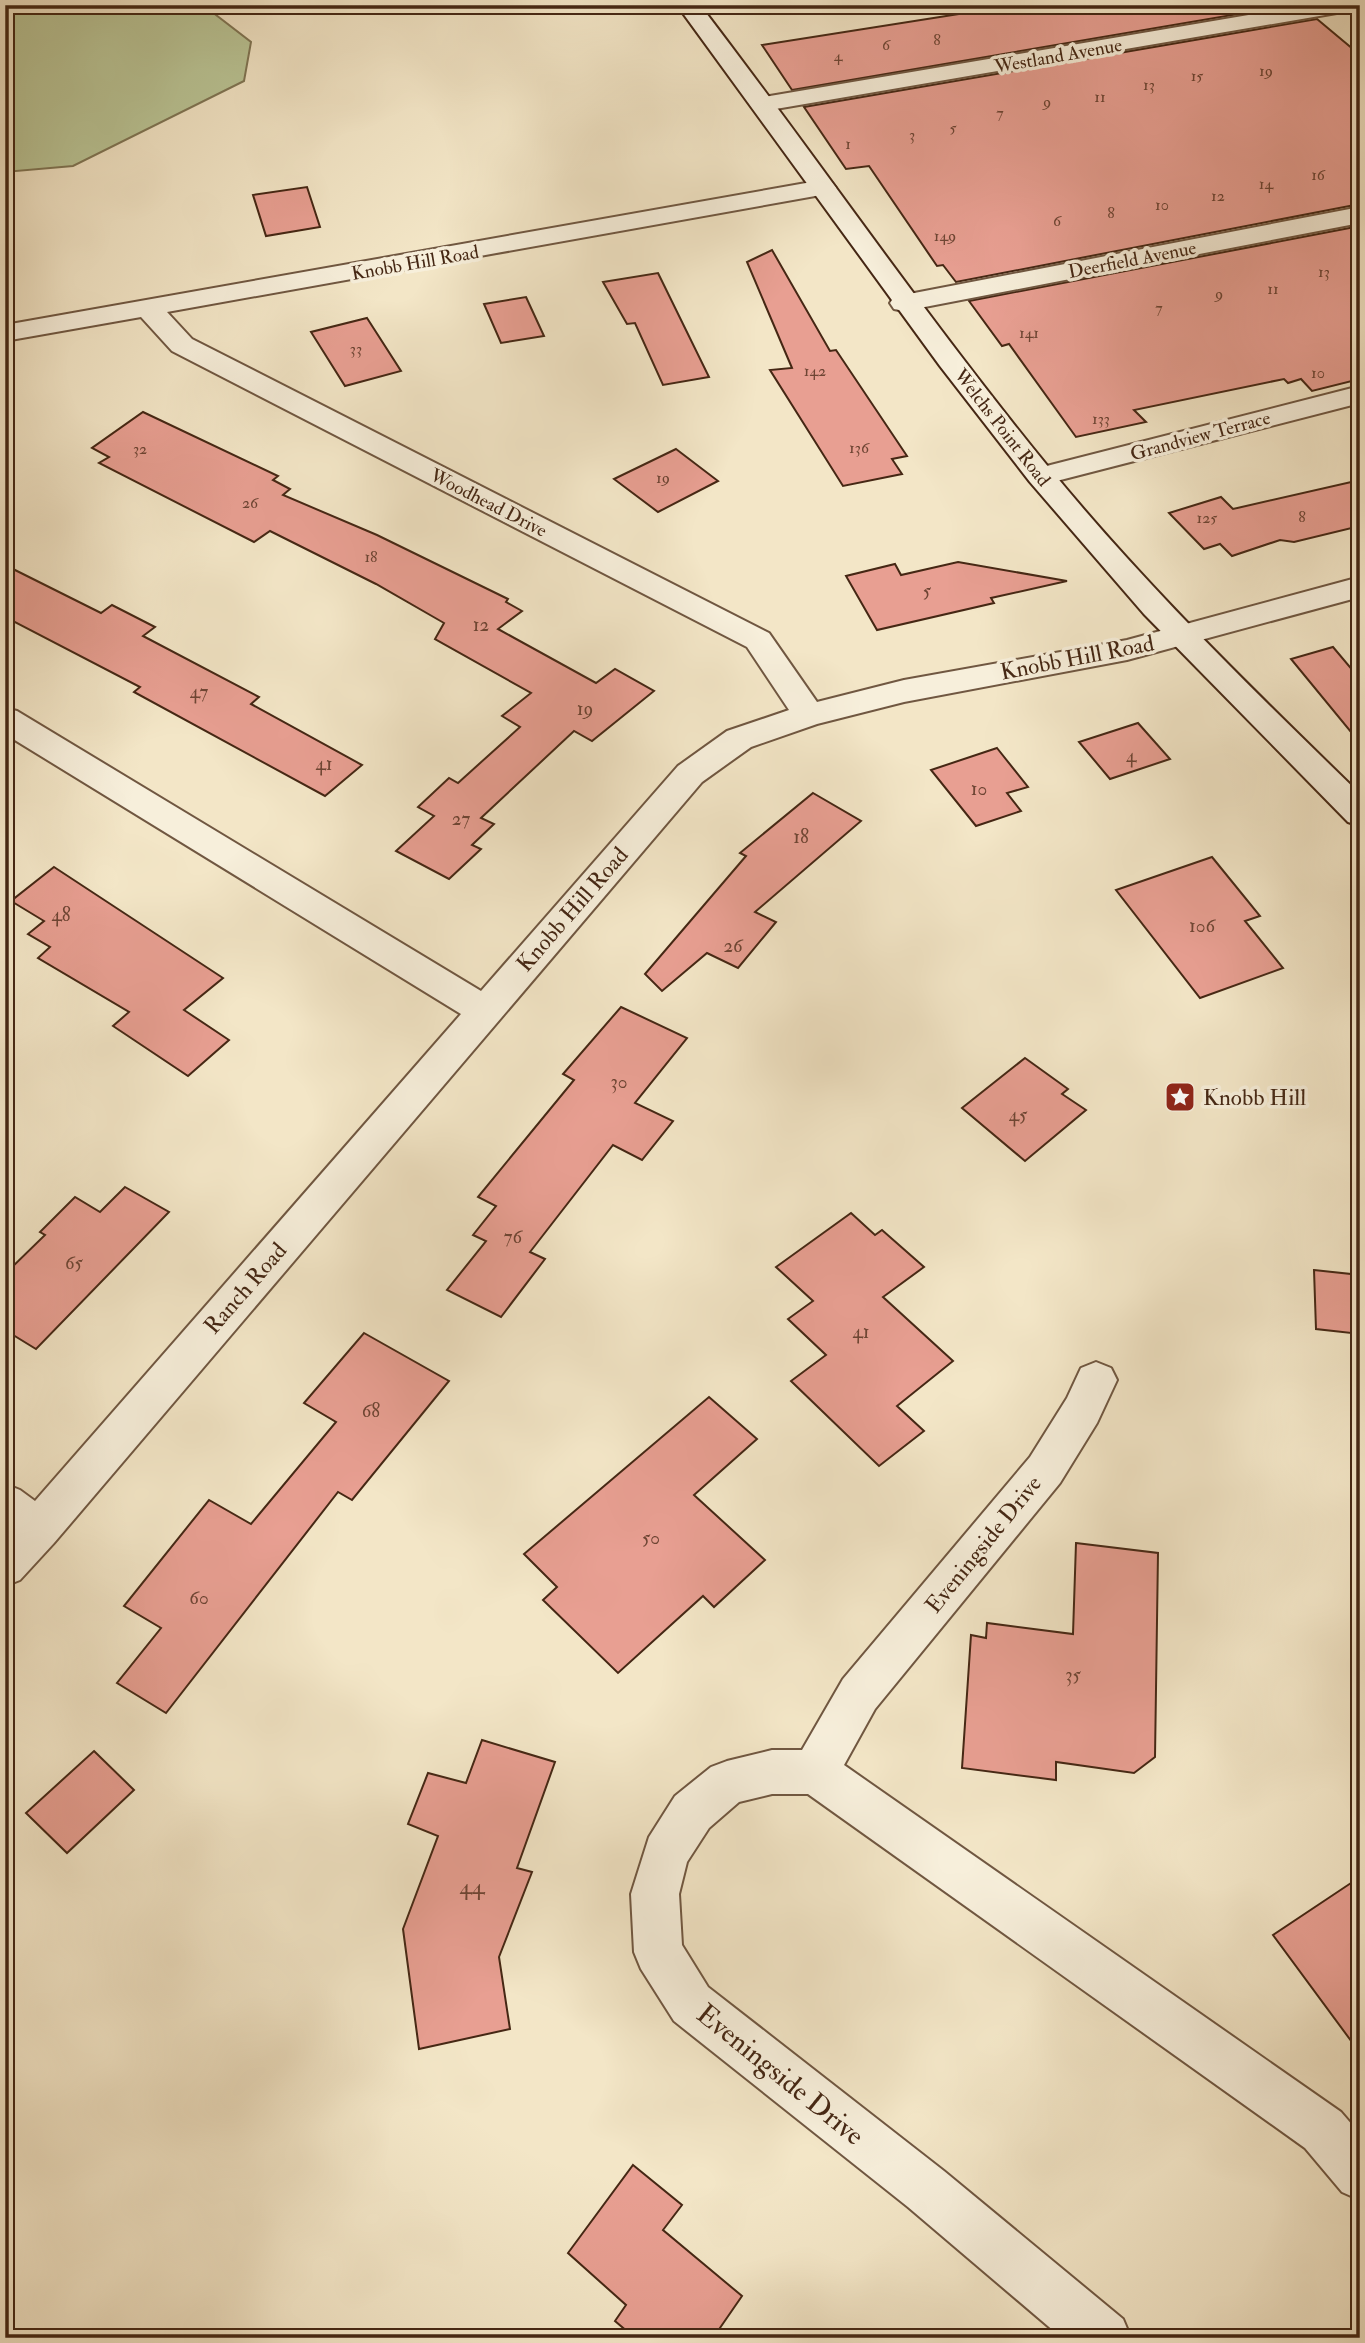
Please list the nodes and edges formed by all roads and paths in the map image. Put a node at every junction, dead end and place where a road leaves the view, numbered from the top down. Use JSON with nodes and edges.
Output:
{"nodes":[{"id":1,"x":688,"y":5,"type":"edge"},
{"id":2,"x":1351,"y":5,"type":"edge"},
{"id":3,"x":764,"y":104,"type":"junction"},
{"id":4,"x":824,"y":188,"type":"junction"},
{"id":5,"x":1360,"y":215,"type":"edge"},
{"id":6,"x":904,"y":303,"type":"junction"},
{"id":7,"x":150,"y":310,"type":"junction"},
{"id":8,"x":5,"y":333,"type":"edge"},
{"id":9,"x":1360,"y":394,"type":"edge"},
{"id":10,"x":1041,"y":476,"type":"junction"},
{"id":11,"x":1360,"y":587,"type":"edge"},
{"id":12,"x":1180,"y":636,"type":"junction"},
{"id":13,"x":809,"y":715,"type":"junction"},
{"id":14,"x":5,"y":719,"type":"edge"},
{"id":15,"x":1360,"y":814,"type":"edge"},
{"id":16,"x":484,"y":1010,"type":"junction"},
{"id":17,"x":1096,"y":1380,"type":"dead end"},
{"id":18,"x":5,"y":1503,"type":"edge"},
{"id":19,"x":39,"y":1529,"type":"junction"},
{"id":20,"x":5,"y":1566,"type":"edge"},
{"id":21,"x":815,"y":1772,"type":"junction"},
{"id":22,"x":1360,"y":2174,"type":"edge"},
{"id":23,"x":1104,"y":2338,"type":"edge"}],
"edges":[{"from":1,"to":3,"type":"street","name":"Welchs Point Road"},
{"from":2,"to":3,"type":"street","name":"Westland Avenue"},
{"from":3,"to":4,"type":"street","name":"Welchs Point Road"},
{"from":4,"to":6,"type":"street","name":"Welchs Point Road"},
{"from":4,"to":7,"type":"street","name":"Knobb Hill Road"},
{"from":5,"to":6,"type":"street","name":"Deerfield Avenue"},
{"from":6,"to":10,"type":"street","name":"Welchs Point Road"},
{"from":7,"to":8,"type":"street","name":"Knobb Hill Road"},
{"from":7,"to":13,"type":"street","name":"Woodhead Drive"},
{"from":9,"to":10,"type":"street","name":"Grandview Terrace"},
{"from":10,"to":12,"type":"street","name":"Welchs Point Road"},
{"from":11,"to":12,"type":"street","name":"Knobb Hill Road"},
{"from":12,"to":13,"type":"street","name":"Knobb Hill Road"},
{"from":12,"to":15,"type":"street","name":"Welchs Point Road"},
{"from":13,"to":16,"type":"street","name":"Knobb Hill Road"},
{"from":14,"to":16,"type":"street"},
{"from":16,"to":19,"type":"street","name":"Ranch Road"},
{"from":17,"to":21,"type":"street","name":"Eveningside Drive"},
{"from":18,"to":19,"type":"street"},
{"from":19,"to":20,"type":"street","name":"Ranch Road"},
{"from":21,"to":22,"type":"street"},
{"from":21,"to":23,"type":"street","name":"Eveningside Drive"}]}
